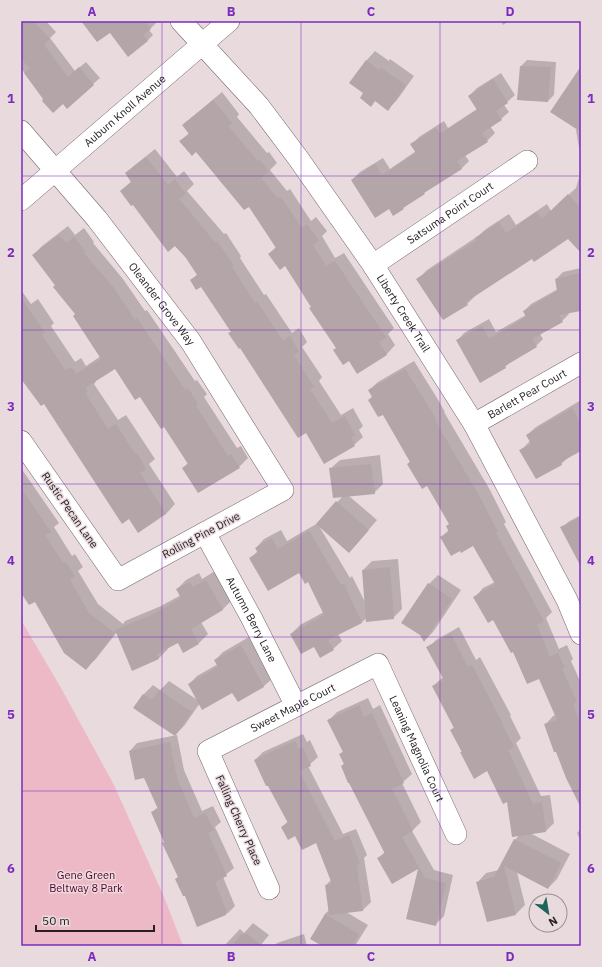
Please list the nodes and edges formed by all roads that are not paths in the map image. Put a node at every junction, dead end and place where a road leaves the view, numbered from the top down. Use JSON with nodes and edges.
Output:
{"nodes":[{"id":1,"x":182,"y":21,"type":"edge"},
{"id":2,"x":229,"y":21,"type":"edge"},
{"id":3,"x":202,"y":44,"type":"junction"},
{"id":4,"x":21,"y":131,"type":"edge"},
{"id":5,"x":527,"y":161,"type":"dead end"},
{"id":6,"x":55,"y":170,"type":"junction"},
{"id":7,"x":21,"y":200,"type":"edge"},
{"id":8,"x":373,"y":265,"type":"junction"},
{"id":9,"x":581,"y":363,"type":"edge"},
{"id":10,"x":474,"y":424,"type":"junction"},
{"id":11,"x":21,"y":441,"type":"edge"},
{"id":12,"x":284,"y":490,"type":"joint"},
{"id":13,"x":205,"y":533,"type":"junction"},
{"id":14,"x":118,"y":580,"type":"joint"},
{"id":15,"x":574,"y":596,"type":"edge"},
{"id":16,"x":581,"y":634,"type":"edge"},
{"id":17,"x":378,"y":664,"type":"joint"},
{"id":18,"x":296,"y":706,"type":"junction"},
{"id":19,"x":208,"y":751,"type":"joint"},
{"id":20,"x":456,"y":834,"type":"dead end"},
{"id":21,"x":269,"y":889,"type":"dead end"}],
"edges":[{"from":1,"to":3,"type":"street","name":"Liberty Creek Trail"},
{"from":2,"to":3,"type":"street","name":"Auburn Knoll Avenue"},
{"from":3,"to":6,"type":"street","name":"Auburn Knoll Avenue"},
{"from":3,"to":8,"type":"street","name":"Liberty Creek Trail"},
{"from":4,"to":6,"type":"street","name":"Oleander Grove Way"},
{"from":5,"to":8,"type":"street","name":"Satsuma Point Court"},
{"from":6,"to":7,"type":"street","name":"Auburn Knoll Avenue"},
{"from":6,"to":12,"type":"street","name":"Oleander Grove Way"},
{"from":8,"to":10,"type":"street","name":"Liberty Creek Trail"},
{"from":9,"to":10,"type":"street","name":"Barlett Pear Court"},
{"from":10,"to":15,"type":"street","name":"Liberty Creek Trail"},
{"from":11,"to":14,"type":"street","name":"Rustic Pecan Lane"},
{"from":12,"to":13,"type":"street","name":"Rolling Pine Drive"},
{"from":13,"to":14,"type":"street","name":"Rolling Pine Drive"},
{"from":13,"to":18,"type":"street","name":"Autumn Berry Lane"},
{"from":15,"to":16,"type":"street","name":"Liberty Creek Trail"},
{"from":17,"to":18,"type":"street","name":"Sweet Maple Court"},
{"from":17,"to":20,"type":"street","name":"Leaning Magnolia Court"},
{"from":18,"to":19,"type":"street","name":"Sweet Maple Court"},
{"from":19,"to":21,"type":"street","name":"Falling Cherry Place"}]}
